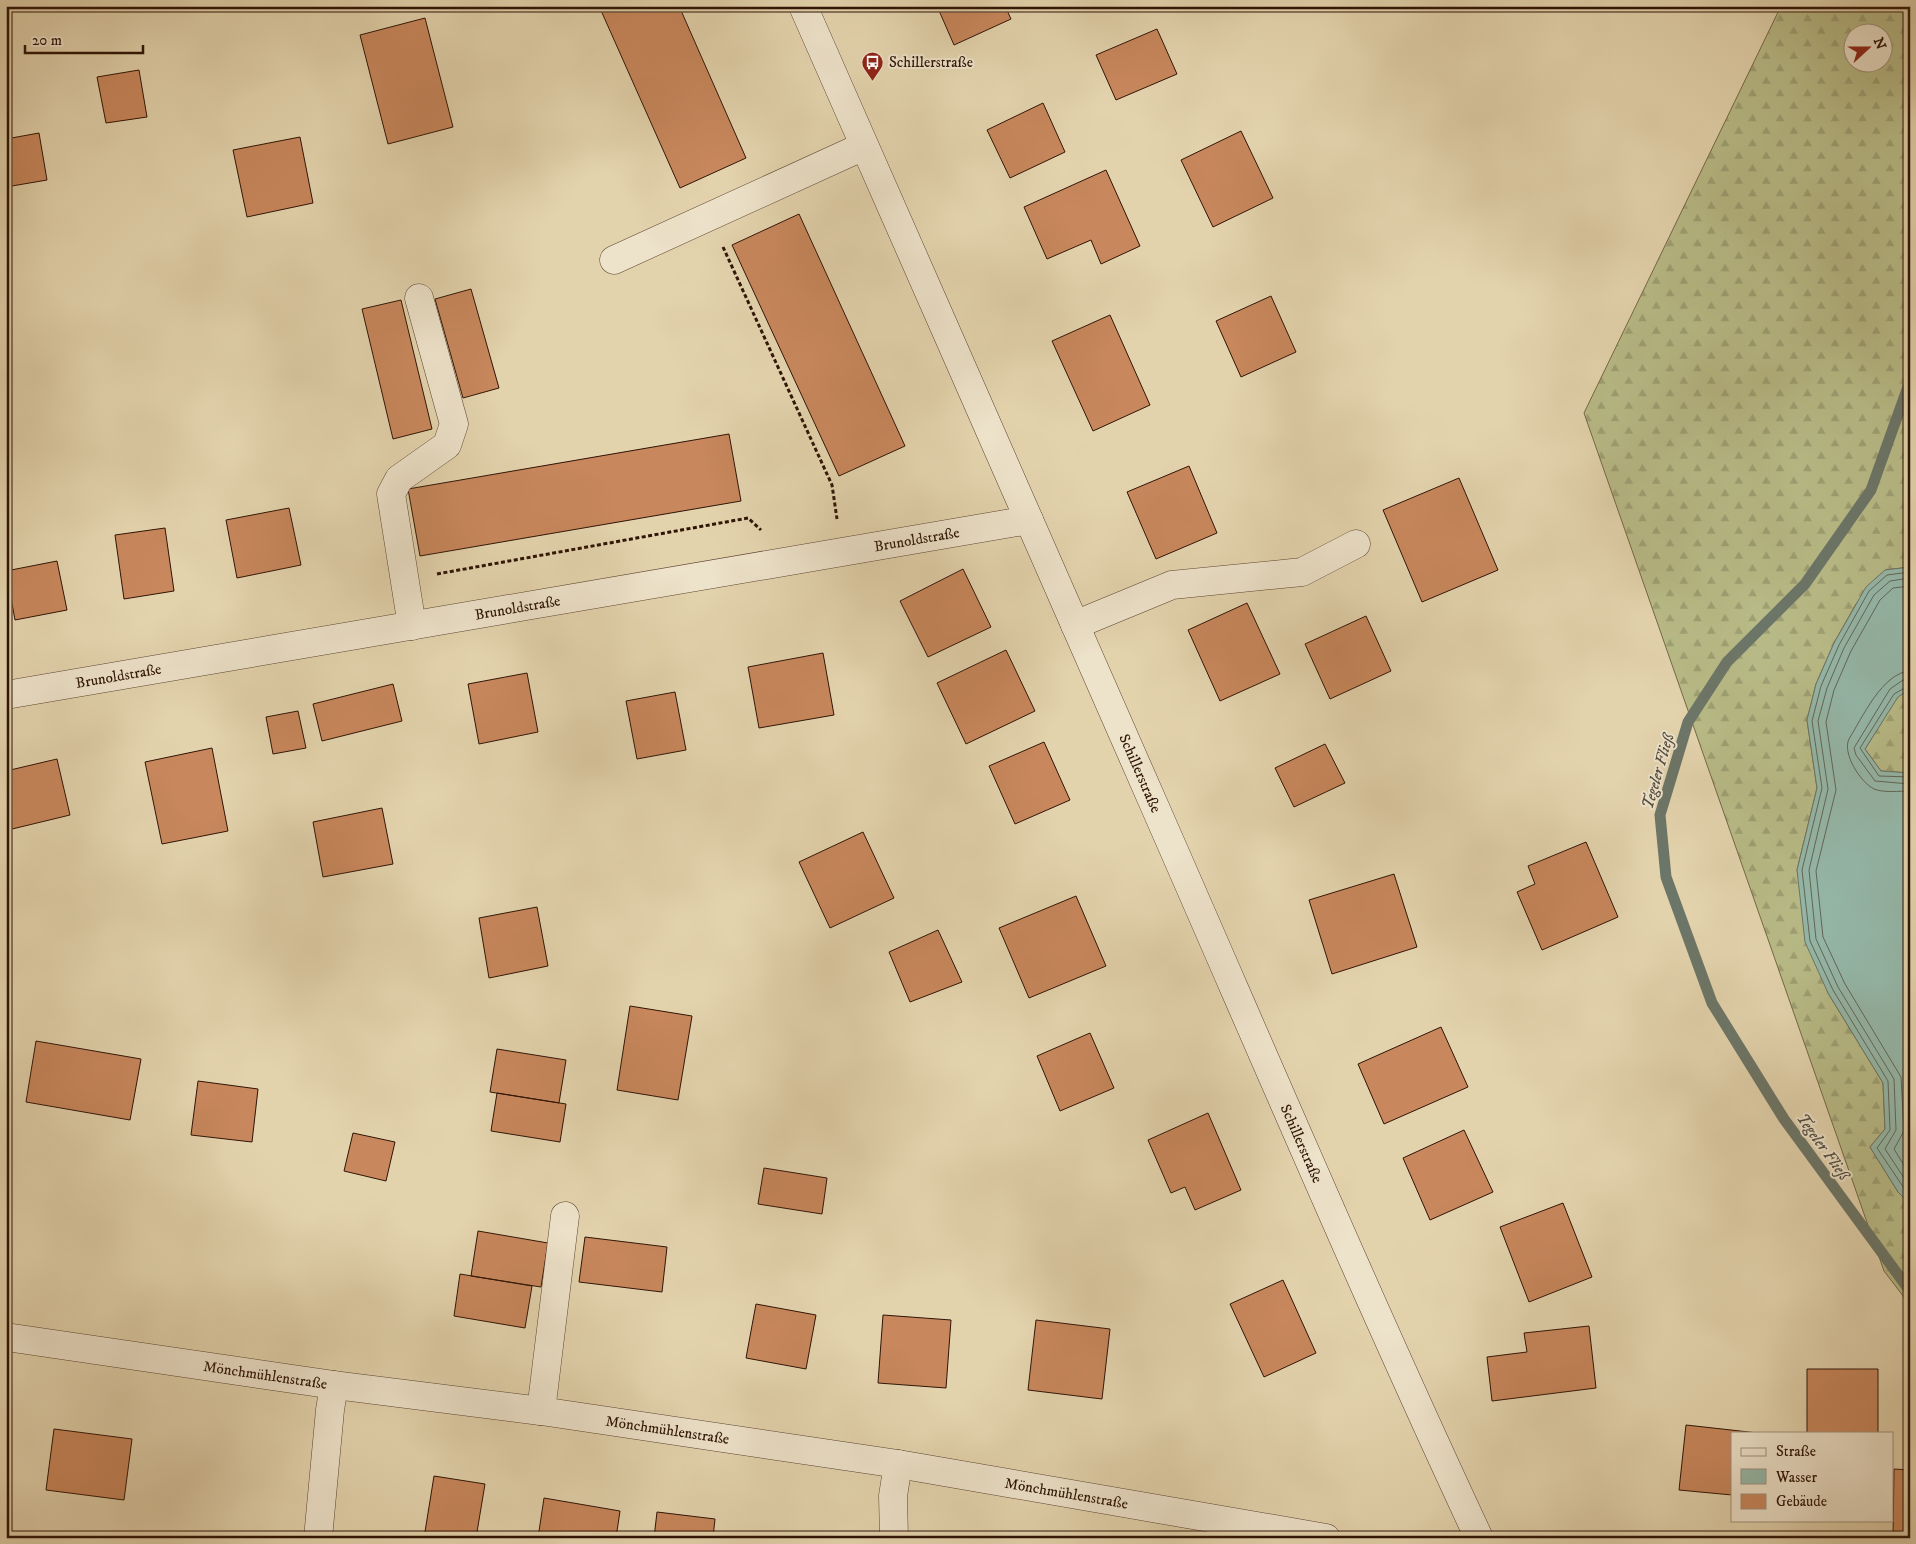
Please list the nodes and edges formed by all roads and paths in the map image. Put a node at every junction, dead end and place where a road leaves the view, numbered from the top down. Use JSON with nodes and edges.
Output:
{"nodes":[{"id":1,"x":803,"y":6,"type":"edge"},
{"id":2,"x":864,"y":146,"type":"junction"},
{"id":3,"x":709,"y":217,"type":"junction"},
{"id":4,"x":614,"y":260,"type":"dead end"},
{"id":5,"x":419,"y":298,"type":"dead end"},
{"id":6,"x":837,"y":520,"type":"dead end"},
{"id":7,"x":1028,"y":520,"type":"junction"},
{"id":8,"x":768,"y":536,"type":"dead end"},
{"id":9,"x":1356,"y":544,"type":"dead end"},
{"id":10,"x":434,"y":574,"type":"dead end"},
{"id":11,"x":1075,"y":625,"type":"junction"},
{"id":12,"x":412,"y":626,"type":"junction"},
{"id":13,"x":6,"y":695,"type":"edge"},
{"id":14,"x":565,"y":1216,"type":"dead end"},
{"id":15,"x":6,"y":1337,"type":"edge"},
{"id":16,"x":334,"y":1385,"type":"junction"},
{"id":17,"x":541,"y":1410,"type":"junction"},
{"id":18,"x":898,"y":1464,"type":"junction"},
{"id":19,"x":318,"y":1538,"type":"edge"},
{"id":20,"x":894,"y":1538,"type":"edge"},
{"id":21,"x":1326,"y":1538,"type":"edge"},
{"id":22,"x":1479,"y":1538,"type":"edge"}],
"edges":[{"from":1,"to":2,"type":"street","name":"Schillerstraße"},
{"from":2,"to":3,"type":"street"},
{"from":2,"to":7,"type":"street","name":"Schillerstraße"},
{"from":3,"to":4,"type":"street"},
{"from":3,"to":6,"type":"path"},
{"from":5,"to":12,"type":"street"},
{"from":7,"to":11,"type":"street","name":"Schillerstraße"},
{"from":7,"to":12,"type":"street","name":"Brunoldstraße"},
{"from":8,"to":10,"type":"path"},
{"from":9,"to":11,"type":"street"},
{"from":11,"to":22,"type":"street","name":"Schillerstraße"},
{"from":12,"to":13,"type":"street","name":"Brunoldstraße"},
{"from":14,"to":17,"type":"street"},
{"from":15,"to":16,"type":"street","name":"Mönchmühlenstraße"},
{"from":16,"to":17,"type":"street","name":"Mönchmühlenstraße"},
{"from":16,"to":19,"type":"street"},
{"from":17,"to":18,"type":"street","name":"Mönchmühlenstraße"},
{"from":18,"to":20,"type":"street"},
{"from":18,"to":21,"type":"street","name":"Mönchmühlenstraße"}]}
